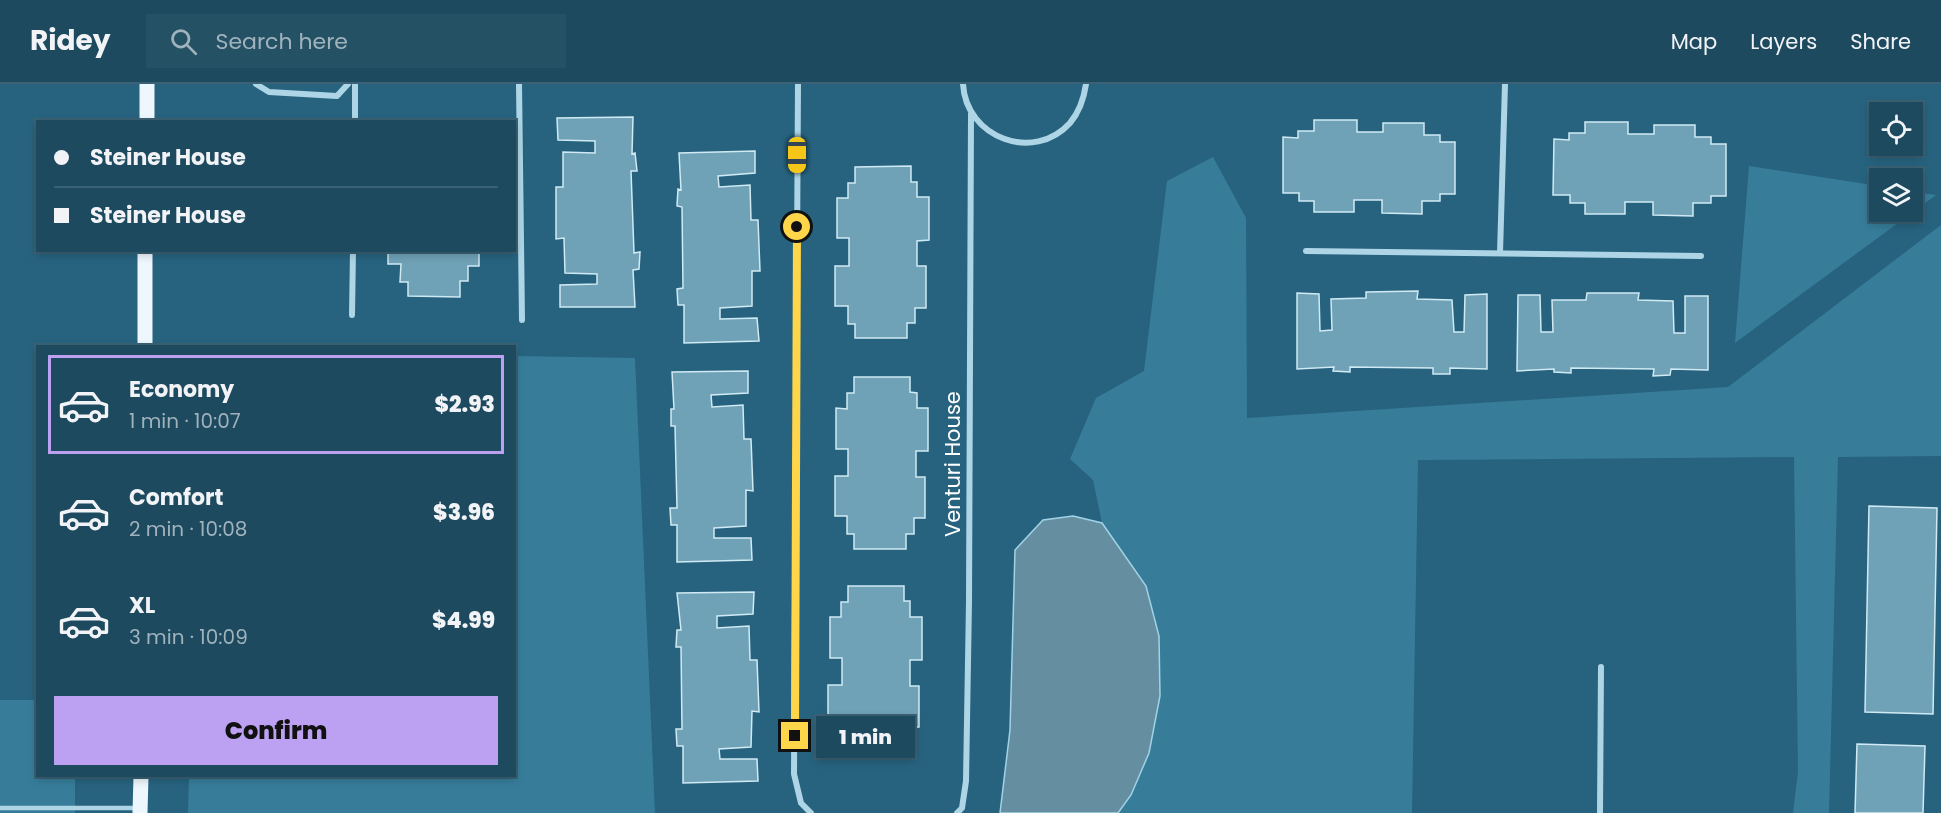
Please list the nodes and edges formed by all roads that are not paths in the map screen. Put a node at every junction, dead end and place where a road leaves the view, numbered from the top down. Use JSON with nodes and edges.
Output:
{"nodes":[{"id":1,"x":147,"y":84,"type":"edge"},
{"id":2,"x":256,"y":84,"type":"edge"},
{"id":3,"x":348,"y":84,"type":"edge"},
{"id":4,"x":355,"y":84,"type":"edge"},
{"id":5,"x":519,"y":84,"type":"edge"},
{"id":6,"x":798,"y":84,"type":"edge"},
{"id":7,"x":963,"y":84,"type":"edge"},
{"id":8,"x":1086,"y":84,"type":"edge"},
{"id":9,"x":1505,"y":84,"type":"edge"},
{"id":10,"x":971,"y":114,"type":"junction"},
{"id":11,"x":147,"y":120,"type":"edge"},
{"id":12,"x":355,"y":120,"type":"edge"},
{"id":13,"x":1306,"y":251,"type":"dead end"},
{"id":14,"x":146,"y":252,"type":"edge"},
{"id":15,"x":353,"y":252,"type":"edge"},
{"id":16,"x":1500,"y":253,"type":"junction"},
{"id":17,"x":1701,"y":256,"type":"dead end"},
{"id":18,"x":352,"y":315,"type":"dead end"},
{"id":19,"x":522,"y":320,"type":"dead end"},
{"id":20,"x":144,"y":345,"type":"edge"},
{"id":21,"x":1601,"y":667,"type":"dead end"},
{"id":22,"x":141,"y":777,"type":"edge"},
{"id":23,"x":0,"y":808,"type":"edge"},
{"id":24,"x":140,"y":811,"type":"edge"},
{"id":25,"x":811,"y":813,"type":"edge"},
{"id":26,"x":957,"y":813,"type":"edge"},
{"id":27,"x":1600,"y":813,"type":"edge"}],
"edges":[{"from":1,"to":11,"type":"main road"},
{"from":2,"to":3,"type":"street"},
{"from":4,"to":12,"type":"street"},
{"from":5,"to":19,"type":"street"},
{"from":6,"to":25,"type":"street"},
{"from":7,"to":10,"type":"street","name":"Venturi House"},
{"from":8,"to":10,"type":"street"},
{"from":9,"to":16,"type":"street"},
{"from":10,"to":26,"type":"street","name":"Venturi House"},
{"from":13,"to":16,"type":"street"},
{"from":14,"to":20,"type":"main road"},
{"from":15,"to":18,"type":"street"},
{"from":16,"to":17,"type":"street"},
{"from":21,"to":27,"type":"street"},
{"from":22,"to":24,"type":"main road"},
{"from":23,"to":24,"type":"lane"}]}
